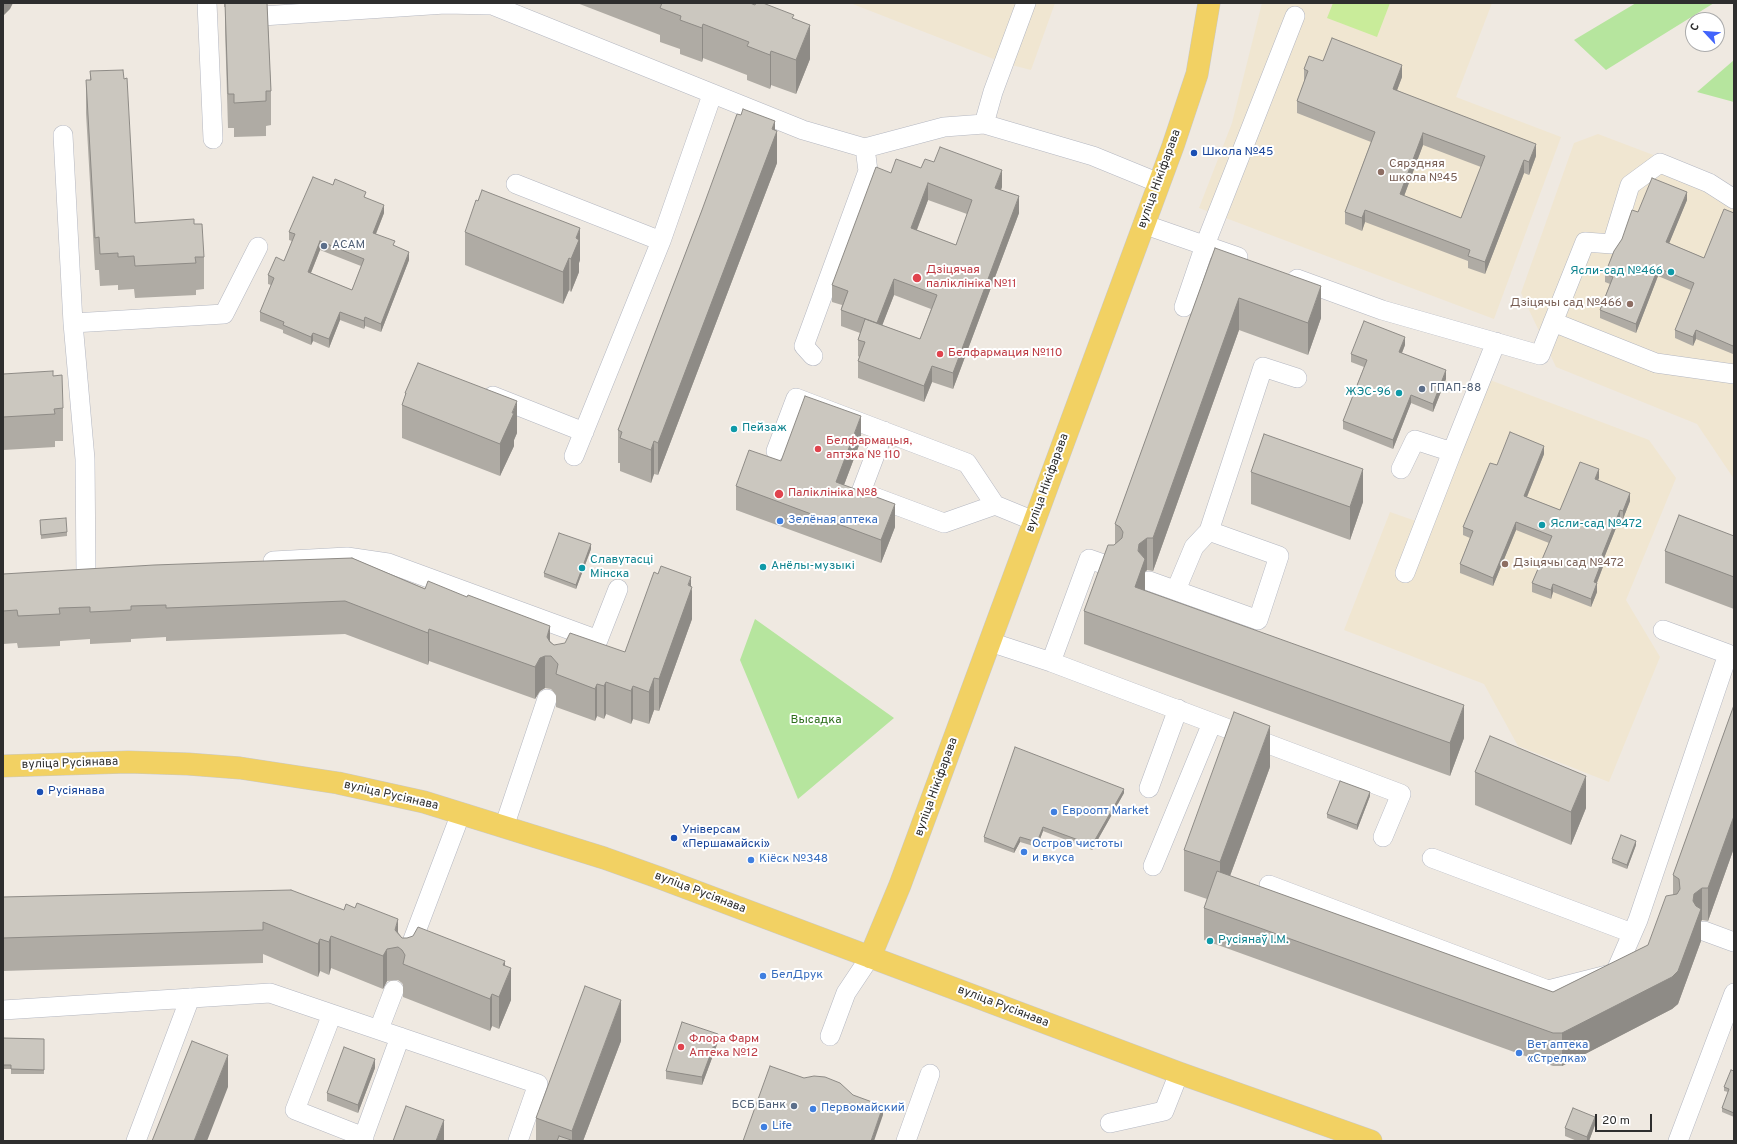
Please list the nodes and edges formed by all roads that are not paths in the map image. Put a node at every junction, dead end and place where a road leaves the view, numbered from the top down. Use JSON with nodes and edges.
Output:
{"nodes":[{"id":1,"x":1026,"y":3,"type":"edge"},
{"id":2,"x":1209,"y":3,"type":"edge"},
{"id":3,"x":213,"y":13,"type":"edge"},
{"id":4,"x":262,"y":16,"type":"edge"},
{"id":5,"x":1295,"y":16,"type":"dead end"},
{"id":6,"x":712,"y":95,"type":"junction"},
{"id":7,"x":984,"y":124,"type":"junction"},
{"id":8,"x":63,"y":136,"type":"dead end"},
{"id":9,"x":213,"y":139,"type":"dead end"},
{"id":10,"x":865,"y":148,"type":"junction"},
{"id":11,"x":1159,"y":183,"type":"junction"},
{"id":12,"x":516,"y":184,"type":"dead end"},
{"id":13,"x":1734,"y":199,"type":"edge"},
{"id":14,"x":1143,"y":224,"type":"junction"},
{"id":15,"x":661,"y":242,"type":"junction"},
{"id":16,"x":1205,"y":245,"type":"junction"},
{"id":17,"x":258,"y":247,"type":"dead end"},
{"id":18,"x":1255,"y":263,"type":"edge"},
{"id":19,"x":1277,"y":271,"type":"edge"},
{"id":20,"x":1184,"y":307,"type":"dead end"},
{"id":21,"x":1553,"y":322,"type":"junction"},
{"id":22,"x":73,"y":323,"type":"junction"},
{"id":23,"x":1496,"y":342,"type":"junction"},
{"id":24,"x":814,"y":356,"type":"dead end"},
{"id":25,"x":1734,"y":374,"type":"edge"},
{"id":26,"x":1297,"y":378,"type":"dead end"},
{"id":27,"x":58,"y":386,"type":"edge"},
{"id":28,"x":79,"y":386,"type":"junction"},
{"id":29,"x":479,"y":390,"type":"edge"},
{"id":30,"x":884,"y":431,"type":"junction"},
{"id":31,"x":584,"y":432,"type":"junction"},
{"id":32,"x":776,"y":451,"type":"dead end"},
{"id":33,"x":1452,"y":452,"type":"junction"},
{"id":34,"x":574,"y":456,"type":"dead end"},
{"id":35,"x":1401,"y":469,"type":"dead end"},
{"id":36,"x":995,"y":505,"type":"junction"},
{"id":37,"x":1034,"y":521,"type":"junction"},
{"id":38,"x":1209,"y":531,"type":"junction"},
{"id":39,"x":259,"y":562,"type":"edge"},
{"id":40,"x":1112,"y":567,"type":"edge"},
{"id":41,"x":1405,"y":573,"type":"dead end"},
{"id":42,"x":87,"y":574,"type":"edge"},
{"id":43,"x":1149,"y":581,"type":"dead end"},
{"id":44,"x":618,"y":589,"type":"dead end"},
{"id":45,"x":1176,"y":590,"type":"junction"},
{"id":46,"x":1663,"y":630,"type":"dead end"},
{"id":47,"x":990,"y":642,"type":"junction"},
{"id":48,"x":1051,"y":662,"type":"junction"},
{"id":49,"x":547,"y":699,"type":"dead end"},
{"id":50,"x":1178,"y":709,"type":"junction"},
{"id":51,"x":1212,"y":723,"type":"junction"},
{"id":52,"x":3,"y":766,"type":"edge"},
{"id":53,"x":1149,"y":788,"type":"dead end"},
{"id":54,"x":461,"y":813,"type":"junction"},
{"id":55,"x":504,"y":827,"type":"junction"},
{"id":56,"x":1383,"y":837,"type":"dead end"},
{"id":57,"x":1432,"y":858,"type":"dead end"},
{"id":58,"x":1153,"y":866,"type":"dead end"},
{"id":59,"x":1269,"y":885,"type":"dead end"},
{"id":60,"x":1704,"y":932,"type":"dead end"},
{"id":61,"x":1632,"y":933,"type":"junction"},
{"id":62,"x":1734,"y":942,"type":"edge"},
{"id":63,"x":870,"y":957,"type":"junction"},
{"id":64,"x":406,"y":960,"type":"edge"},
{"id":65,"x":394,"y":990,"type":"dead end"},
{"id":66,"x":1734,"y":993,"type":"edge"},
{"id":67,"x":190,"y":998,"type":"junction"},
{"id":68,"x":3,"y":1010,"type":"edge"},
{"id":69,"x":332,"y":1014,"type":"junction"},
{"id":70,"x":379,"y":1029,"type":"junction"},
{"id":71,"x":400,"y":1036,"type":"junction"},
{"id":72,"x":830,"y":1036,"type":"dead end"},
{"id":73,"x":1179,"y":1073,"type":"junction"},
{"id":74,"x":930,"y":1074,"type":"dead end"},
{"id":75,"x":1110,"y":1123,"type":"dead end"},
{"id":76,"x":363,"y":1139,"type":"edge"},
{"id":77,"x":136,"y":1141,"type":"edge"},
{"id":78,"x":518,"y":1141,"type":"edge"},
{"id":79,"x":906,"y":1141,"type":"edge"},
{"id":80,"x":1371,"y":1141,"type":"edge"},
{"id":81,"x":1678,"y":1141,"type":"edge"}],
"edges":[{"from":1,"to":7,"type":"lane"},
{"from":2,"to":11,"type":"main road","name":"вуліца Нікіфарава"},
{"from":3,"to":9,"type":"lane"},
{"from":4,"to":6,"type":"lane"},
{"from":5,"to":16,"type":"lane"},
{"from":6,"to":10,"type":"lane"},
{"from":6,"to":15,"type":"lane"},
{"from":7,"to":10,"type":"lane"},
{"from":7,"to":11,"type":"lane"},
{"from":8,"to":22,"type":"lane"},
{"from":10,"to":24,"type":"lane"},
{"from":11,"to":14,"type":"main road","name":"вуліца Нікіфарава"},
{"from":12,"to":15,"type":"lane"},
{"from":13,"to":21,"type":"lane"},
{"from":14,"to":16,"type":"lane"},
{"from":14,"to":37,"type":"main road","name":"вуліца Нікіфарава"},
{"from":15,"to":31,"type":"lane"},
{"from":16,"to":18,"type":"lane"},
{"from":16,"to":20,"type":"lane"},
{"from":17,"to":22,"type":"lane"},
{"from":19,"to":23,"type":"lane"},
{"from":21,"to":23,"type":"lane"},
{"from":21,"to":25,"type":"lane"},
{"from":22,"to":28,"type":"lane"},
{"from":23,"to":33,"type":"lane"},
{"from":26,"to":38,"type":"lane"},
{"from":27,"to":28,"type":"lane"},
{"from":28,"to":42,"type":"lane"},
{"from":29,"to":31,"type":"lane"},
{"from":30,"to":32,"type":"lane"},
{"from":30,"to":36,"type":"lane"},
{"from":30,"to":36,"type":"lane"},
{"from":31,"to":34,"type":"lane"},
{"from":33,"to":35,"type":"lane"},
{"from":33,"to":41,"type":"lane"},
{"from":36,"to":37,"type":"lane"},
{"from":37,"to":47,"type":"main road","name":"вуліца Нікіфарава"},
{"from":38,"to":45,"type":"lane"},
{"from":38,"to":45,"type":"lane"},
{"from":39,"to":44,"type":"lane"},
{"from":40,"to":48,"type":"lane"},
{"from":43,"to":45,"type":"lane"},
{"from":46,"to":61,"type":"lane"},
{"from":47,"to":48,"type":"lane"},
{"from":47,"to":63,"type":"main road","name":"вуліца Нікіфарава"},
{"from":48,"to":50,"type":"lane"},
{"from":49,"to":55,"type":"lane"},
{"from":50,"to":51,"type":"lane"},
{"from":50,"to":53,"type":"lane"},
{"from":51,"to":56,"type":"lane"},
{"from":51,"to":58,"type":"lane"},
{"from":52,"to":54,"type":"main road","name":"вуліца Русіянава"},
{"from":54,"to":55,"type":"main road","name":"вуліца Русіянава"},
{"from":54,"to":64,"type":"lane"},
{"from":55,"to":63,"type":"main road","name":"вуліца Русіянава"},
{"from":57,"to":61,"type":"lane"},
{"from":59,"to":61,"type":"lane"},
{"from":60,"to":62,"type":"lane"},
{"from":63,"to":72,"type":"lane"},
{"from":63,"to":73,"type":"main road","name":"вуліца Русіянава"},
{"from":65,"to":70,"type":"lane"},
{"from":66,"to":81,"type":"lane"},
{"from":67,"to":68,"type":"lane"},
{"from":67,"to":69,"type":"lane"},
{"from":67,"to":77,"type":"lane"},
{"from":69,"to":70,"type":"lane"},
{"from":69,"to":76,"type":"lane"},
{"from":70,"to":71,"type":"lane"},
{"from":71,"to":76,"type":"lane"},
{"from":71,"to":78,"type":"lane"},
{"from":73,"to":75,"type":"lane"},
{"from":73,"to":80,"type":"main road","name":"вуліца Русіянава"},
{"from":74,"to":79,"type":"lane"}]}
